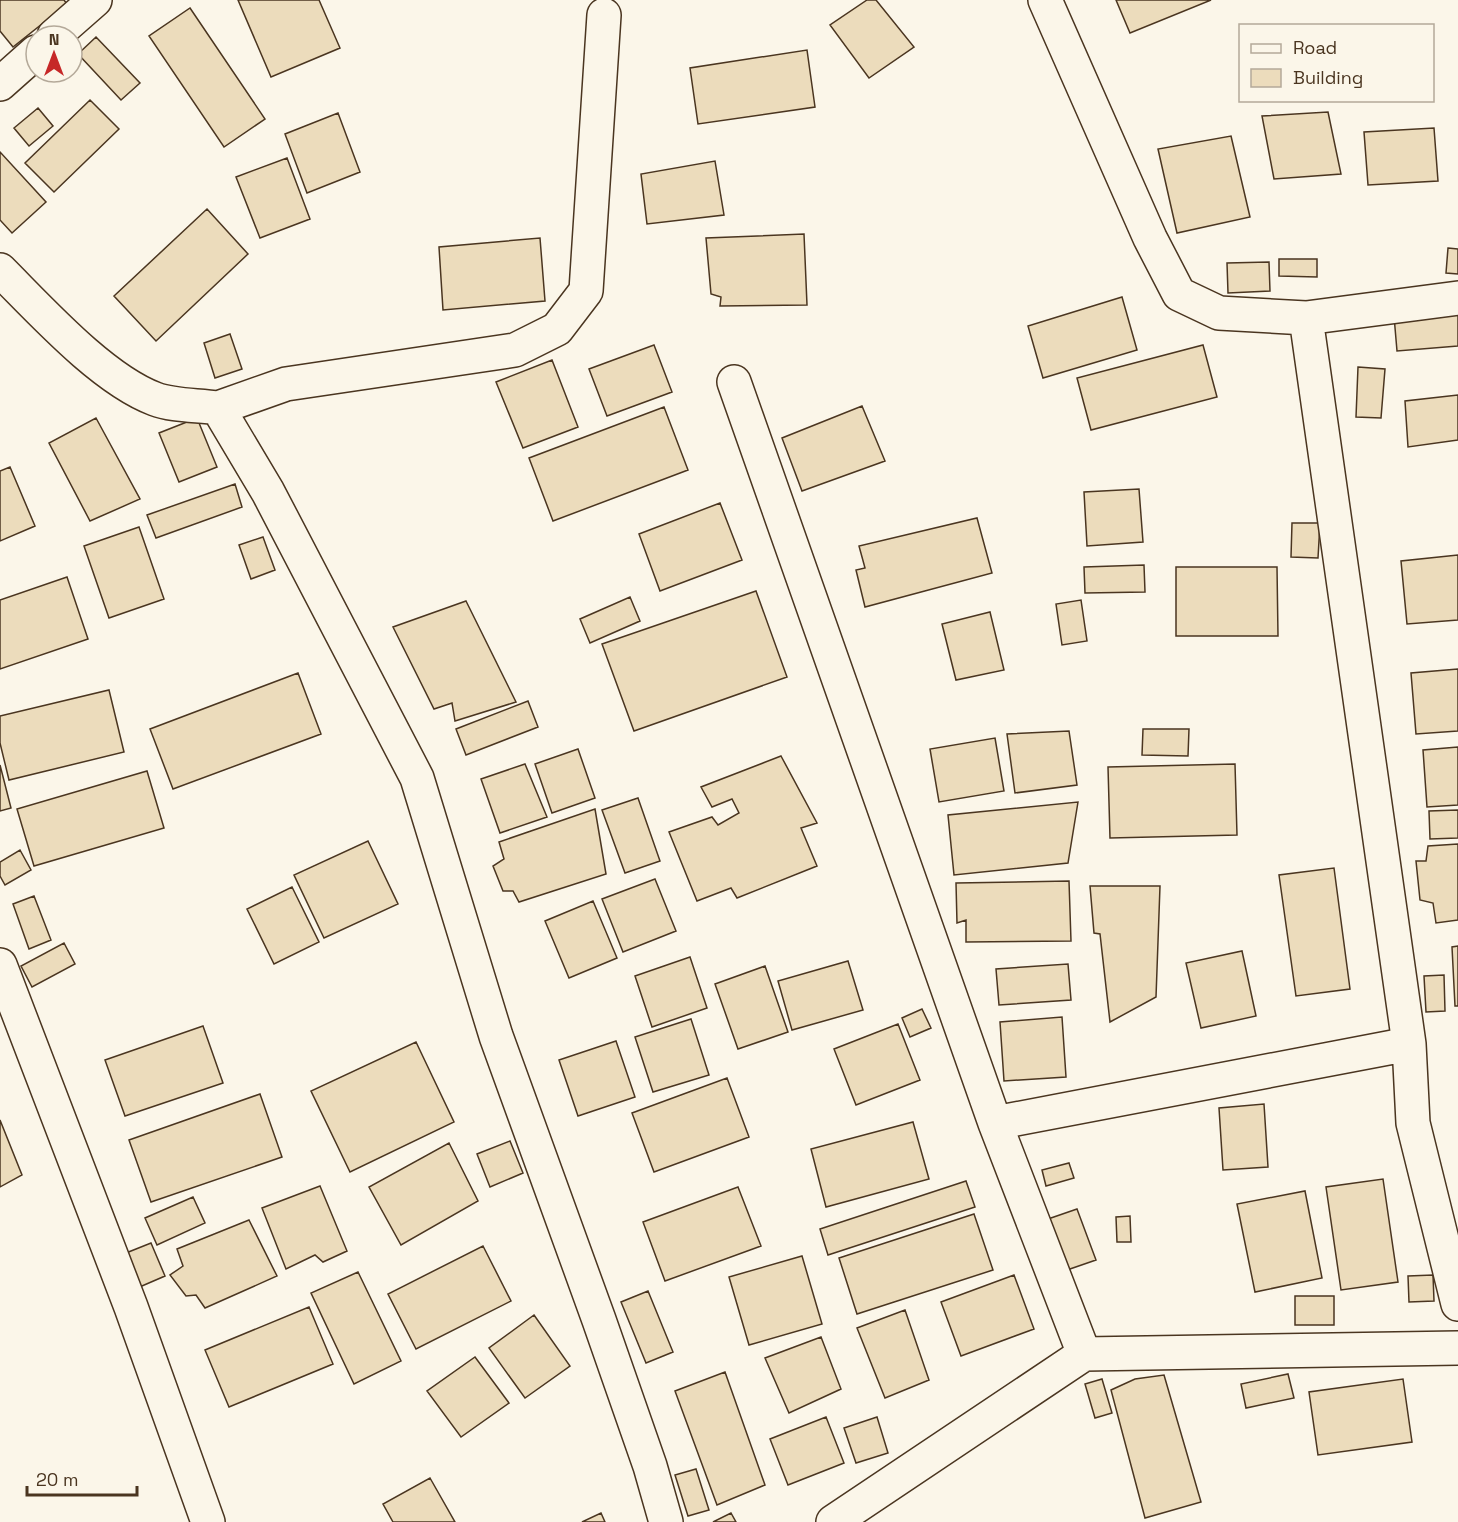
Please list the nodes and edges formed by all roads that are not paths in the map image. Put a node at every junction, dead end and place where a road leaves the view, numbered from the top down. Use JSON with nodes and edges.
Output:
{"nodes":[{"id":1,"x":95,"y":0,"type":"edge"},
{"id":2,"x":1045,"y":0,"type":"edge"},
{"id":3,"x":604,"y":15,"type":"dead end"},
{"id":4,"x":68,"y":24,"type":"edge"},
{"id":5,"x":24,"y":63,"type":"edge"},
{"id":6,"x":0,"y":84,"type":"edge"},
{"id":7,"x":0,"y":270,"type":"edge"},
{"id":8,"x":1458,"y":298,"type":"edge"},
{"id":9,"x":1306,"y":318,"type":"junction"},
{"id":10,"x":734,"y":382,"type":"dead end"},
{"id":11,"x":218,"y":408,"type":"junction"},
{"id":12,"x":0,"y":965,"type":"edge"},
{"id":13,"x":1409,"y":1044,"type":"junction"},
{"id":14,"x":995,"y":1123,"type":"junction"},
{"id":15,"x":1458,"y":1304,"type":"edge"},
{"id":16,"x":1458,"y":1348,"type":"edge"},
{"id":17,"x":1084,"y":1354,"type":"junction"},
{"id":18,"x":208,"y":1522,"type":"edge"},
{"id":19,"x":666,"y":1522,"type":"edge"},
{"id":20,"x":833,"y":1522,"type":"edge"}],
"edges":[{"from":1,"to":4,"type":"street"},
{"from":2,"to":9,"type":"street"},
{"from":3,"to":11,"type":"street"},
{"from":5,"to":6,"type":"street"},
{"from":7,"to":11,"type":"street"},
{"from":8,"to":9,"type":"street"},
{"from":9,"to":13,"type":"street"},
{"from":10,"to":14,"type":"street"},
{"from":11,"to":19,"type":"street"},
{"from":12,"to":18,"type":"street"},
{"from":13,"to":14,"type":"street"},
{"from":13,"to":15,"type":"street"},
{"from":14,"to":17,"type":"street"},
{"from":16,"to":17,"type":"street"},
{"from":17,"to":20,"type":"street"}]}
